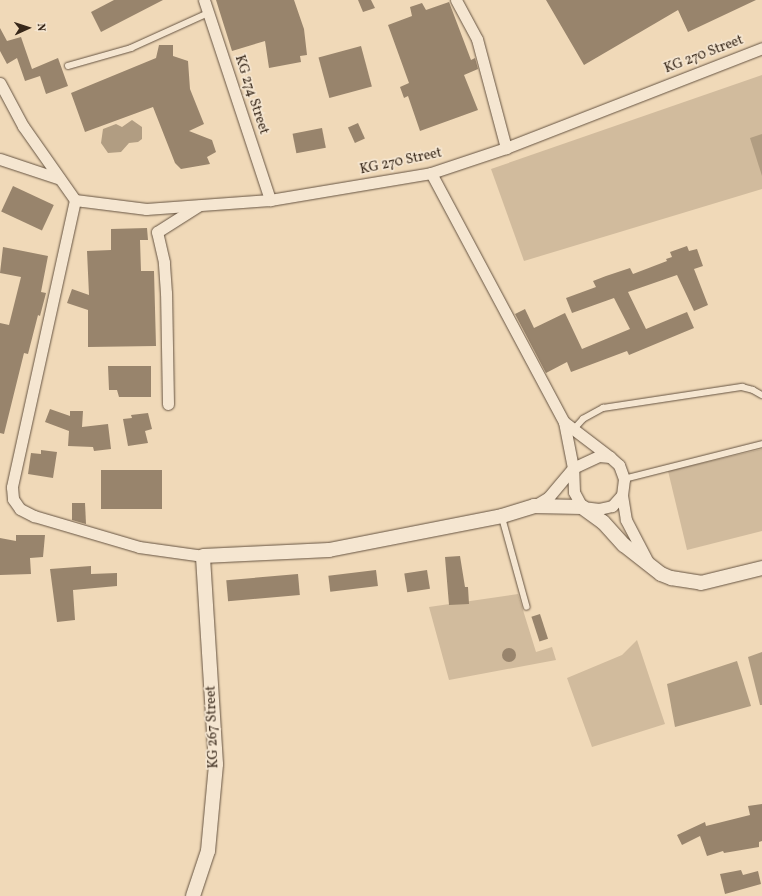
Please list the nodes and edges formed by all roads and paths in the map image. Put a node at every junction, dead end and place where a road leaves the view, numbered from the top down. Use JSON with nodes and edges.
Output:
{"nodes":[{"id":1,"x":204,"y":0,"type":"edge"},
{"id":2,"x":456,"y":0,"type":"edge"},
{"id":3,"x":209,"y":12,"type":"junction"},
{"id":4,"x":762,"y":48,"type":"edge"},
{"id":5,"x":68,"y":66,"type":"dead end"},
{"id":6,"x":0,"y":83,"type":"edge"},
{"id":7,"x":506,"y":148,"type":"junction"},
{"id":8,"x":0,"y":159,"type":"edge"},
{"id":9,"x":431,"y":174,"type":"junction"},
{"id":10,"x":60,"y":179,"type":"junction"},
{"id":11,"x":75,"y":200,"type":"junction"},
{"id":12,"x":270,"y":200,"type":"junction"},
{"id":13,"x":199,"y":205,"type":"junction"},
{"id":14,"x":762,"y":395,"type":"edge"},
{"id":15,"x":168,"y":404,"type":"dead end"},
{"id":16,"x":564,"y":422,"type":"junction"},
{"id":17,"x":574,"y":429,"type":"junction"},
{"id":18,"x":762,"y":444,"type":"edge"},
{"id":19,"x":610,"y":457,"type":"junction"},
{"id":20,"x":573,"y":468,"type":"junction"},
{"id":21,"x":624,"y":480,"type":"junction"},
{"id":22,"x":622,"y":495,"type":"junction"},
{"id":23,"x":534,"y":506,"type":"junction"},
{"id":24,"x":582,"y":507,"type":"junction"},
{"id":25,"x":502,"y":516,"type":"junction"},
{"id":26,"x":203,"y":556,"type":"junction"},
{"id":27,"x":648,"y":563,"type":"junction"},
{"id":28,"x":762,"y":568,"type":"edge"},
{"id":29,"x":527,"y":607,"type":"dead end"},
{"id":30,"x":193,"y":896,"type":"edge"}],
"edges":[{"from":1,"to":3,"type":"street","name":"KG 274 Street"},
{"from":2,"to":7,"type":"street"},
{"from":3,"to":5,"type":"lane"},
{"from":3,"to":12,"type":"street","name":"KG 274 Street"},
{"from":4,"to":7,"type":"street","name":"KG 270 Street"},
{"from":6,"to":10,"type":"street"},
{"from":7,"to":9,"type":"street","name":"KG 270 Street"},
{"from":8,"to":10,"type":"street"},
{"from":9,"to":12,"type":"street","name":"KG 270 Street"},
{"from":9,"to":16,"type":"street"},
{"from":10,"to":11,"type":"street"},
{"from":11,"to":13,"type":"street","name":"KG 270 Street"},
{"from":11,"to":26,"type":"street"},
{"from":12,"to":13,"type":"street","name":"KG 270 Street"},
{"from":13,"to":15,"type":"street"},
{"from":14,"to":17,"type":"lane"},
{"from":16,"to":17,"type":"street"},
{"from":16,"to":20,"type":"street"},
{"from":17,"to":19,"type":"street"},
{"from":18,"to":21,"type":"lane"},
{"from":19,"to":20,"type":"street"},
{"from":19,"to":21,"type":"street"},
{"from":20,"to":23,"type":"street"},
{"from":20,"to":24,"type":"street"},
{"from":21,"to":22,"type":"street"},
{"from":22,"to":24,"type":"street"},
{"from":22,"to":27,"type":"street"},
{"from":23,"to":24,"type":"street"},
{"from":23,"to":25,"type":"street"},
{"from":24,"to":27,"type":"street"},
{"from":25,"to":26,"type":"street"},
{"from":25,"to":29,"type":"lane"},
{"from":26,"to":30,"type":"street","name":"KG 267 Street"},
{"from":27,"to":28,"type":"street"}]}
